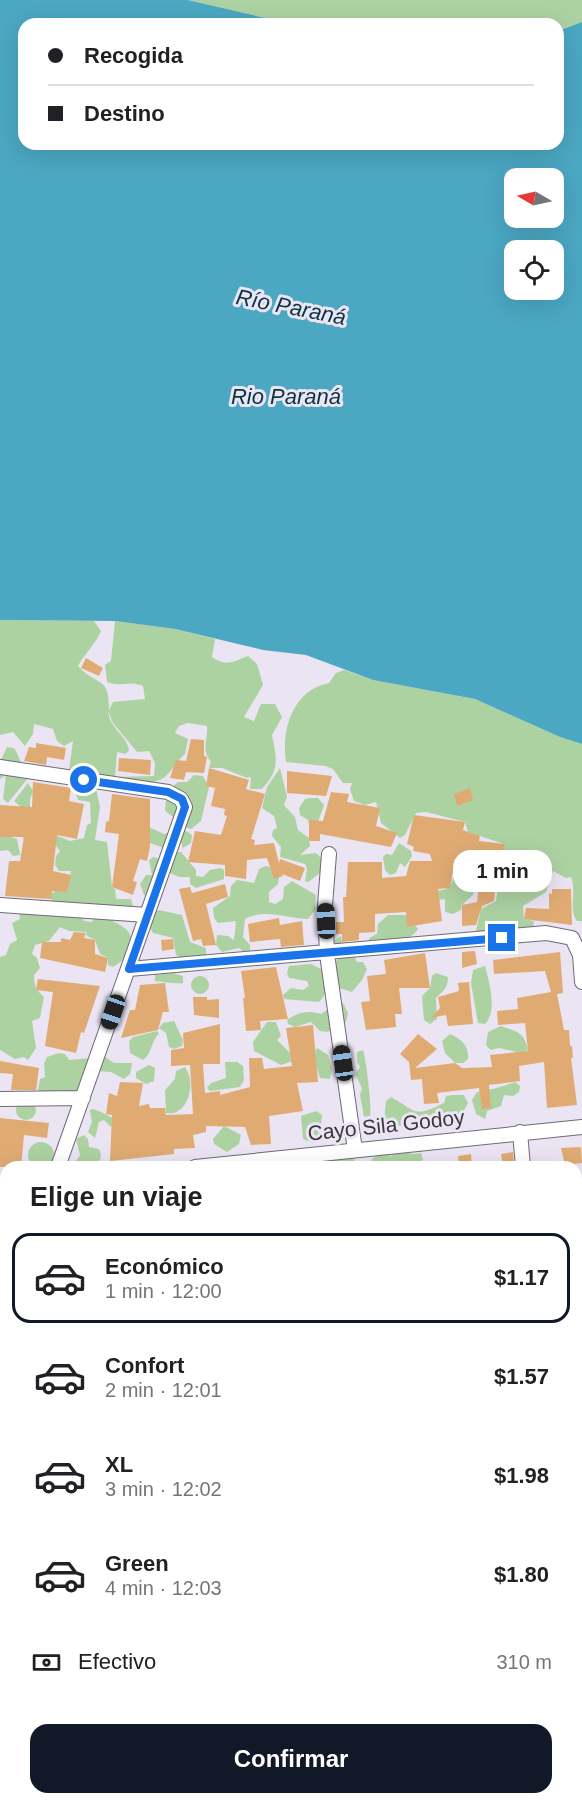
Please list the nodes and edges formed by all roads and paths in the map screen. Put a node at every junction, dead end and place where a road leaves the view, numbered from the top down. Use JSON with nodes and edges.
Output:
{"nodes":[{"id":1,"x":0,"y":767,"type":"edge"},
{"id":2,"x":329,"y":854,"type":"dead end"},
{"id":3,"x":0,"y":905,"type":"edge"},
{"id":4,"x":147,"y":915,"type":"junction"},
{"id":5,"x":327,"y":954,"type":"junction"},
{"id":6,"x":129,"y":969,"type":"junction"},
{"id":7,"x":582,"y":982,"type":"edge"},
{"id":8,"x":83,"y":1098,"type":"junction"},
{"id":9,"x":0,"y":1099,"type":"edge"},
{"id":10,"x":582,"y":1127,"type":"edge"},
{"id":11,"x":520,"y":1132,"type":"junction"},
{"id":12,"x":355,"y":1150,"type":"junction"},
{"id":13,"x":60,"y":1161,"type":"edge"},
{"id":14,"x":290,"y":1161,"type":"edge"},
{"id":15,"x":522,"y":1161,"type":"edge"}],
"edges":[{"from":1,"to":4,"type":"street"},
{"from":2,"to":5,"type":"street"},
{"from":3,"to":4,"type":"street"},
{"from":4,"to":6,"type":"street"},
{"from":5,"to":6,"type":"street"},
{"from":5,"to":7,"type":"street"},
{"from":5,"to":12,"type":"street"},
{"from":6,"to":8,"type":"street"},
{"from":8,"to":9,"type":"street"},
{"from":8,"to":13,"type":"street"},
{"from":10,"to":11,"type":"street","name":"Cayo Sila Godoy"},
{"from":11,"to":12,"type":"street","name":"Cayo Sila Godoy"},
{"from":11,"to":15,"type":"street"},
{"from":12,"to":14,"type":"street","name":"Cayo Sila Godoy"}]}
